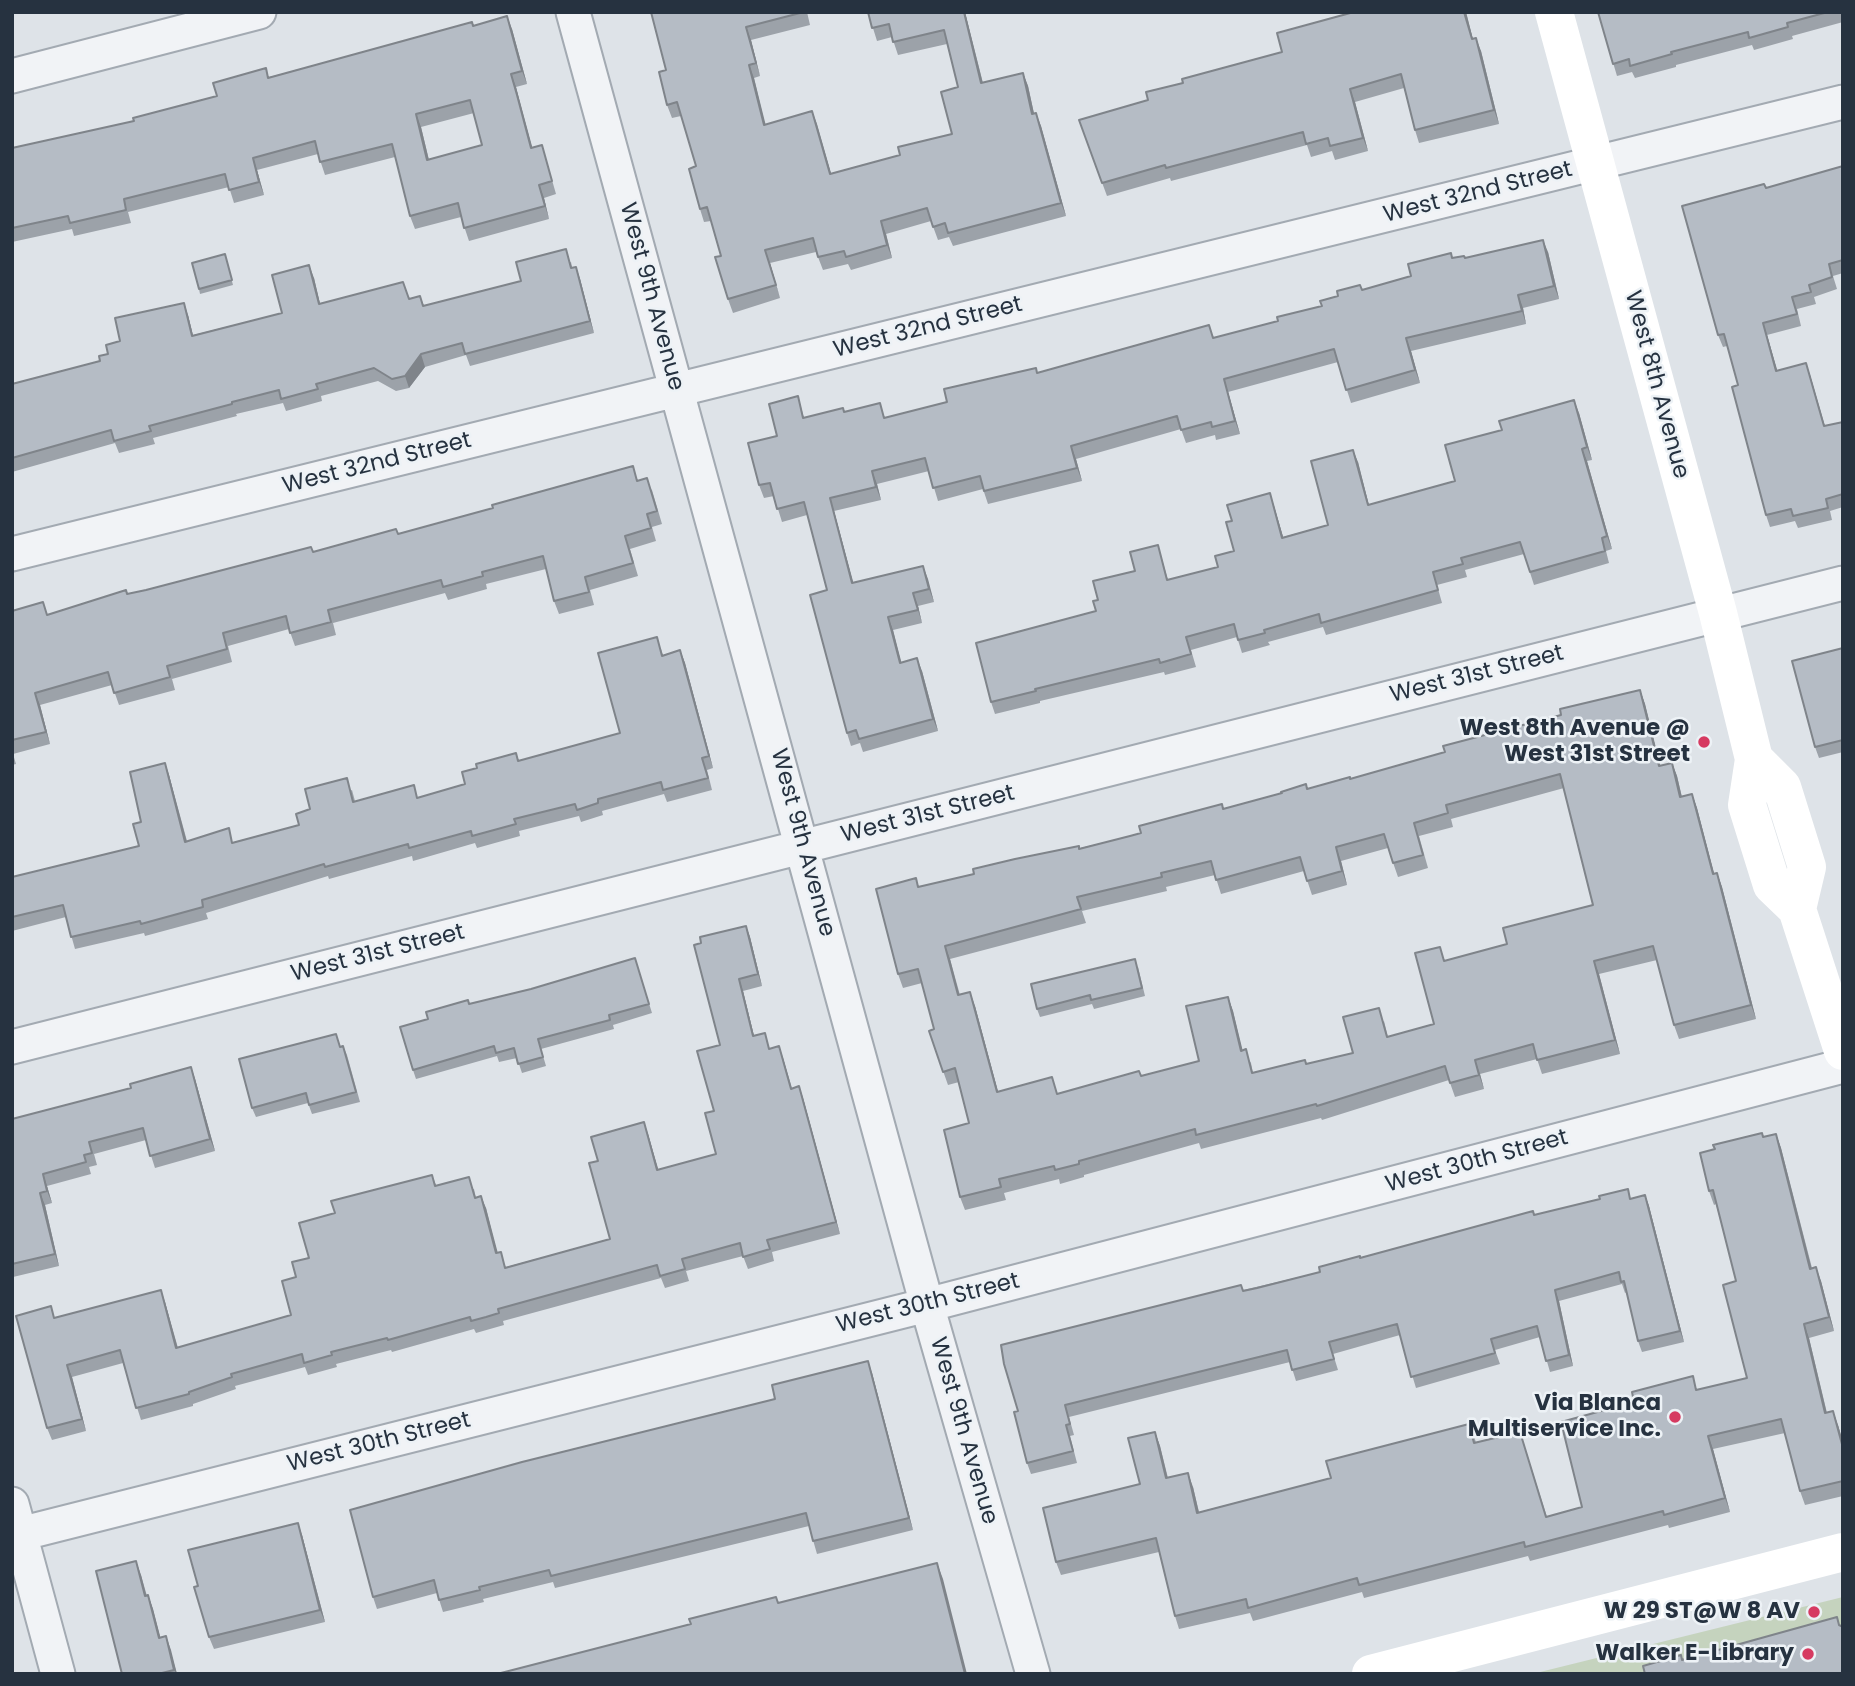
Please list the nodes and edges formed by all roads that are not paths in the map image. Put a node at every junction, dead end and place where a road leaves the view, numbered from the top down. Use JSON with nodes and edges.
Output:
{"nodes":[{"id":1,"x":259,"y":12,"type":"edge"},
{"id":2,"x":573,"y":12,"type":"edge"},
{"id":3,"x":1554,"y":12,"type":"edge"},
{"id":4,"x":12,"y":76,"type":"edge"},
{"id":5,"x":1843,"y":102,"type":"edge"},
{"id":6,"x":1597,"y":164,"type":"junction"},
{"id":7,"x":677,"y":390,"type":"junction"},
{"id":8,"x":12,"y":554,"type":"edge"},
{"id":9,"x":1843,"y":583,"type":"edge"},
{"id":10,"x":1718,"y":613,"type":"junction"},
{"id":11,"x":803,"y":847,"type":"junction"},
{"id":12,"x":12,"y":1047,"type":"edge"},
{"id":13,"x":1843,"y":1051,"type":"edge"},
{"id":14,"x":1843,"y":1066,"type":"edge"},
{"id":15,"x":927,"y":1305,"type":"junction"},
{"id":16,"x":15,"y":1525,"type":"edge"},
{"id":17,"x":1843,"y":1552,"type":"edge"},
{"id":18,"x":58,"y":1674,"type":"edge"},
{"id":19,"x":1033,"y":1674,"type":"edge"},
{"id":20,"x":1371,"y":1674,"type":"edge"}],
"edges":[{"from":1,"to":4,"type":"street"},
{"from":2,"to":7,"type":"street","name":"West 9th Avenue"},
{"from":3,"to":6,"type":"street","name":"West 8th Avenue"},
{"from":5,"to":6,"type":"street","name":"West 32nd Street"},
{"from":6,"to":7,"type":"street","name":"West 32nd Street"},
{"from":6,"to":10,"type":"street","name":"West 8th Avenue"},
{"from":7,"to":8,"type":"street","name":"West 32nd Street"},
{"from":7,"to":11,"type":"street","name":"West 9th Avenue"},
{"from":9,"to":10,"type":"street","name":"West 31st Street"},
{"from":10,"to":11,"type":"street","name":"West 31st Street"},
{"from":10,"to":13,"type":"street","name":"West 8th Avenue"},
{"from":11,"to":12,"type":"street","name":"West 31st Street"},
{"from":11,"to":15,"type":"street","name":"West 9th Avenue"},
{"from":14,"to":15,"type":"street","name":"West 30th Street"},
{"from":15,"to":16,"type":"street","name":"West 30th Street"},
{"from":15,"to":19,"type":"street","name":"West 9th Avenue"},
{"from":16,"to":18,"type":"street"},
{"from":17,"to":20,"type":"street"}]}
